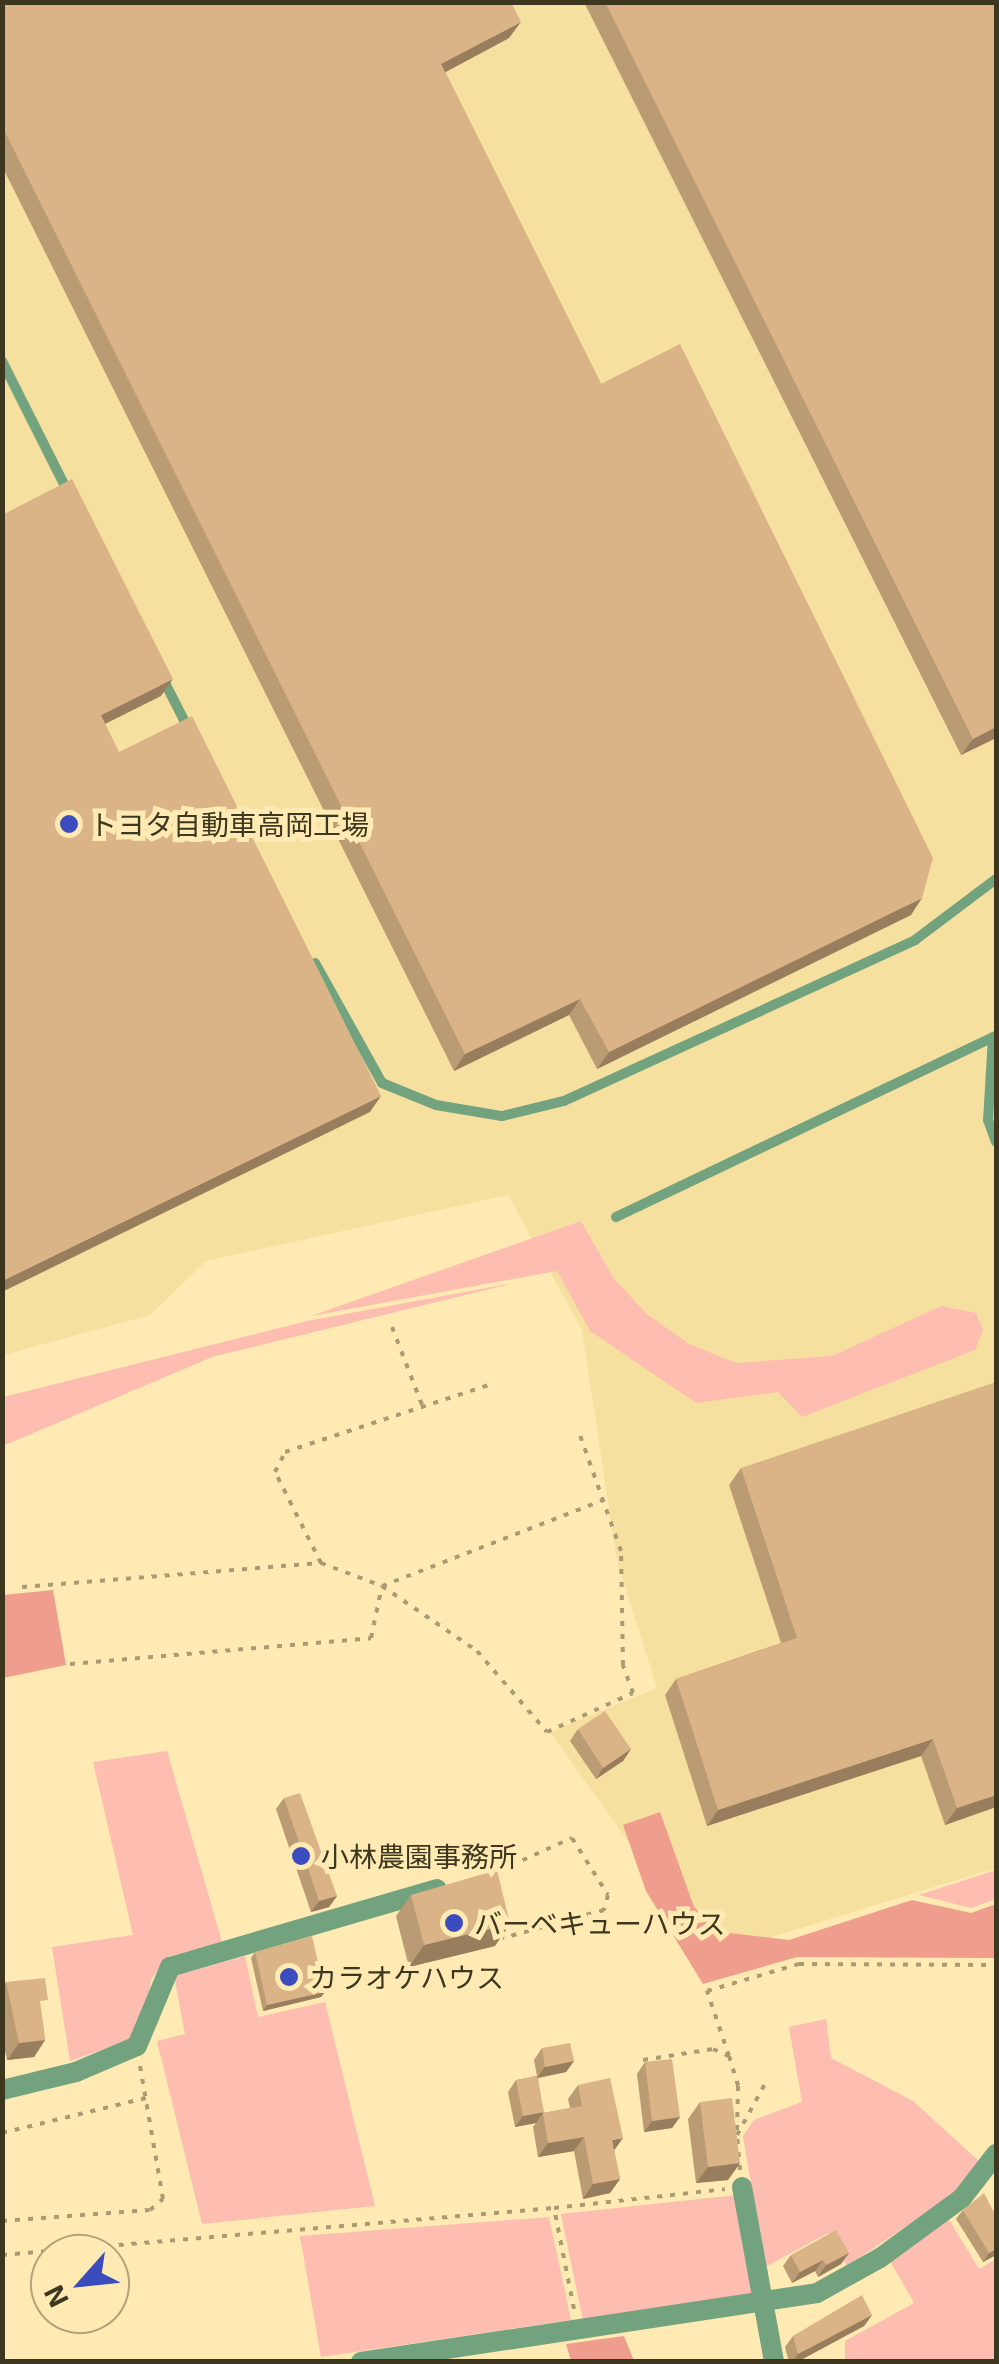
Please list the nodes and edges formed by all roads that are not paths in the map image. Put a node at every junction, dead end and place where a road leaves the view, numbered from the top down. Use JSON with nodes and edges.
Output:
{"nodes":[{"id":1,"x":2,"y":361,"type":"edge"},
{"id":2,"x":75,"y":507,"type":"edge"},
{"id":3,"x":155,"y":663,"type":"edge"},
{"id":4,"x":200,"y":750,"type":"edge"},
{"id":5,"x":996,"y":879,"type":"edge"},
{"id":6,"x":308,"y":951,"type":"edge"},
{"id":7,"x":995,"y":1036,"type":"edge"},
{"id":8,"x":996,"y":1142,"type":"edge"},
{"id":9,"x":616,"y":1217,"type":"dead end"},
{"id":10,"x":452,"y":1885,"type":"edge"},
{"id":11,"x":2,"y":2090,"type":"edge"},
{"id":12,"x":996,"y":2154,"type":"edge"},
{"id":13,"x":742,"y":2187,"type":"road end"},
{"id":14,"x":764,"y":2302,"type":"junction"},
{"id":15,"x":361,"y":2362,"type":"edge"},
{"id":16,"x":774,"y":2362,"type":"edge"}],
"edges":[{"from":1,"to":2,"type":"lane"},
{"from":3,"to":4,"type":"lane"},
{"from":5,"to":6,"type":"lane"},
{"from":7,"to":8,"type":"lane"},
{"from":7,"to":9,"type":"lane"},
{"from":10,"to":11,"type":"street"},
{"from":12,"to":14,"type":"street"},
{"from":13,"to":14,"type":"street"},
{"from":14,"to":15,"type":"street"},
{"from":14,"to":16,"type":"street"}]}
